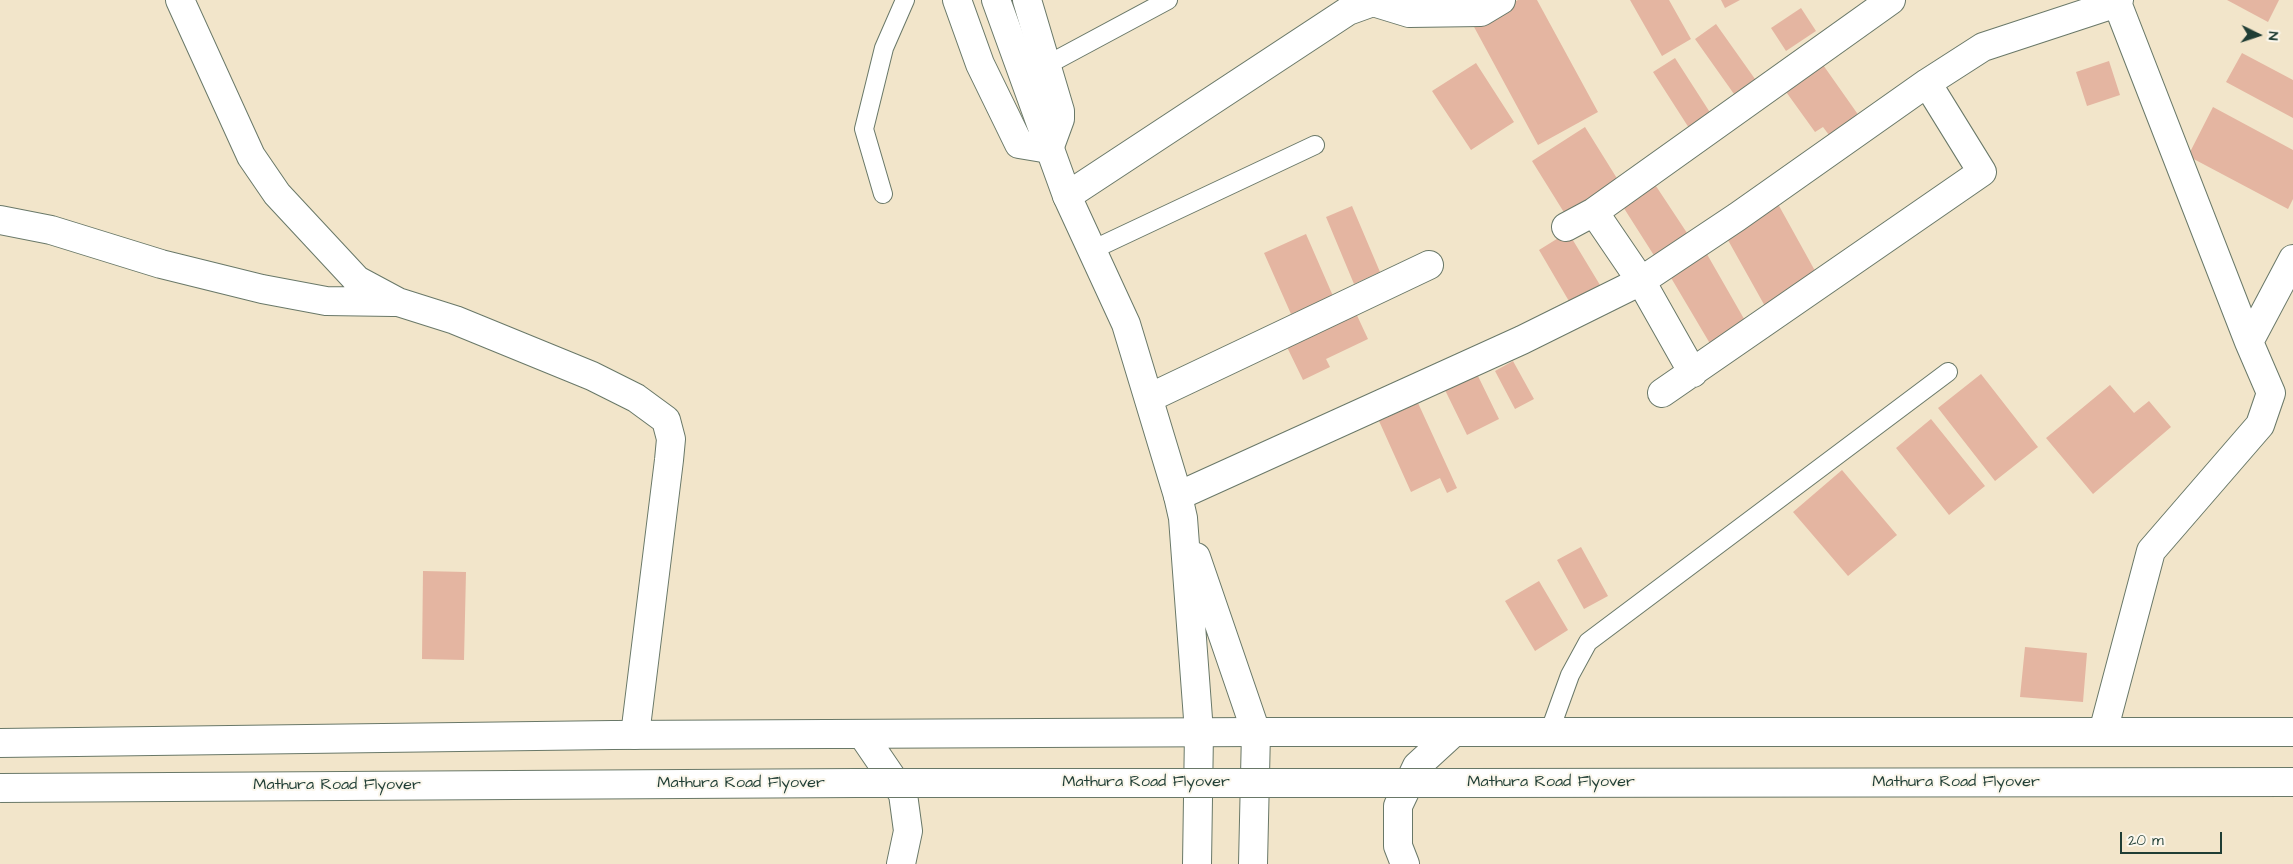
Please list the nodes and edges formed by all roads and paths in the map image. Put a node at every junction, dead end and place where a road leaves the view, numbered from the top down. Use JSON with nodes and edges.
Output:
{"nodes":[{"id":1,"x":180,"y":0,"type":"edge"},
{"id":2,"x":904,"y":0,"type":"edge"},
{"id":3,"x":957,"y":0,"type":"edge"},
{"id":4,"x":996,"y":0,"type":"edge"},
{"id":5,"x":1027,"y":0,"type":"edge"},
{"id":6,"x":1168,"y":0,"type":"edge"},
{"id":7,"x":1501,"y":0,"type":"edge"},
{"id":8,"x":1891,"y":0,"type":"edge"},
{"id":9,"x":2118,"y":1,"type":"edge"},
{"id":10,"x":1046,"y":65,"type":"junction"},
{"id":11,"x":1927,"y":83,"type":"junction"},
{"id":12,"x":1315,"y":145,"type":"dead end"},
{"id":13,"x":1049,"y":149,"type":"junction"},
{"id":14,"x":883,"y":194,"type":"dead end"},
{"id":15,"x":1067,"y":196,"type":"junction"},
{"id":16,"x":1594,"y":212,"type":"junction"},
{"id":17,"x":0,"y":220,"type":"edge"},
{"id":18,"x":1566,"y":227,"type":"dead end"},
{"id":19,"x":1092,"y":250,"type":"junction"},
{"id":20,"x":2293,"y":259,"type":"edge"},
{"id":21,"x":1429,"y":265,"type":"dead end"},
{"id":22,"x":1641,"y":281,"type":"junction"},
{"id":23,"x":398,"y":302,"type":"junction"},
{"id":24,"x":2249,"y":342,"type":"junction"},
{"id":25,"x":1948,"y":372,"type":"dead end"},
{"id":26,"x":1693,"y":374,"type":"junction"},
{"id":27,"x":1662,"y":393,"type":"dead end"},
{"id":28,"x":1148,"y":398,"type":"junction"},
{"id":29,"x":1181,"y":507,"type":"junction"},
{"id":30,"x":1199,"y":732,"type":"junction"},
{"id":31,"x":1256,"y":732,"type":"junction"},
{"id":32,"x":1453,"y":732,"type":"junction"},
{"id":33,"x":2103,"y":732,"type":"junction"},
{"id":34,"x":2293,"y":732,"type":"edge"},
{"id":35,"x":1549,"y":733,"type":"junction"},
{"id":36,"x":862,"y":734,"type":"junction"},
{"id":37,"x":635,"y":735,"type":"junction"},
{"id":38,"x":0,"y":743,"type":"edge"},
{"id":39,"x":2293,"y":782,"type":"edge"},
{"id":40,"x":0,"y":788,"type":"edge"},
{"id":41,"x":901,"y":864,"type":"edge"},
{"id":42,"x":1198,"y":864,"type":"edge"},
{"id":43,"x":1253,"y":864,"type":"edge"},
{"id":44,"x":1405,"y":864,"type":"edge"}],
"edges":[{"from":1,"to":23,"type":"main road"},
{"from":2,"to":14,"type":"lane"},
{"from":3,"to":13,"type":"main road"},
{"from":4,"to":13,"type":"main road"},
{"from":5,"to":10,"type":"main road"},
{"from":6,"to":10,"type":"lane"},
{"from":7,"to":15,"type":"main road"},
{"from":8,"to":16,"type":"main road"},
{"from":9,"to":11,"type":"main road"},
{"from":9,"to":24,"type":"main road"},
{"from":10,"to":13,"type":"main road"},
{"from":11,"to":22,"type":"main road"},
{"from":11,"to":26,"type":"main road"},
{"from":12,"to":19,"type":"lane"},
{"from":13,"to":15,"type":"main road"},
{"from":15,"to":19,"type":"main road"},
{"from":16,"to":18,"type":"main road"},
{"from":16,"to":22,"type":"main road"},
{"from":17,"to":23,"type":"main road"},
{"from":19,"to":28,"type":"main road"},
{"from":20,"to":24,"type":"main road"},
{"from":21,"to":28,"type":"main road"},
{"from":22,"to":26,"type":"main road"},
{"from":22,"to":29,"type":"main road"},
{"from":23,"to":37,"type":"main road"},
{"from":24,"to":33,"type":"main road"},
{"from":25,"to":35,"type":"lane"},
{"from":26,"to":27,"type":"main road"},
{"from":28,"to":29,"type":"main road"},
{"from":29,"to":30,"type":"main road"},
{"from":29,"to":31,"type":"main road"},
{"from":30,"to":31,"type":"main road"},
{"from":30,"to":36,"type":"main road"},
{"from":30,"to":42,"type":"main road"},
{"from":31,"to":32,"type":"main road"},
{"from":31,"to":43,"type":"main road"},
{"from":32,"to":35,"type":"main road"},
{"from":32,"to":44,"type":"main road"},
{"from":33,"to":34,"type":"main road"},
{"from":33,"to":35,"type":"main road"},
{"from":36,"to":37,"type":"main road"},
{"from":36,"to":41,"type":"main road"},
{"from":37,"to":38,"type":"main road"},
{"from":39,"to":40,"type":"main road","name":"Mathura Road Flyover","bridge":true}]}
